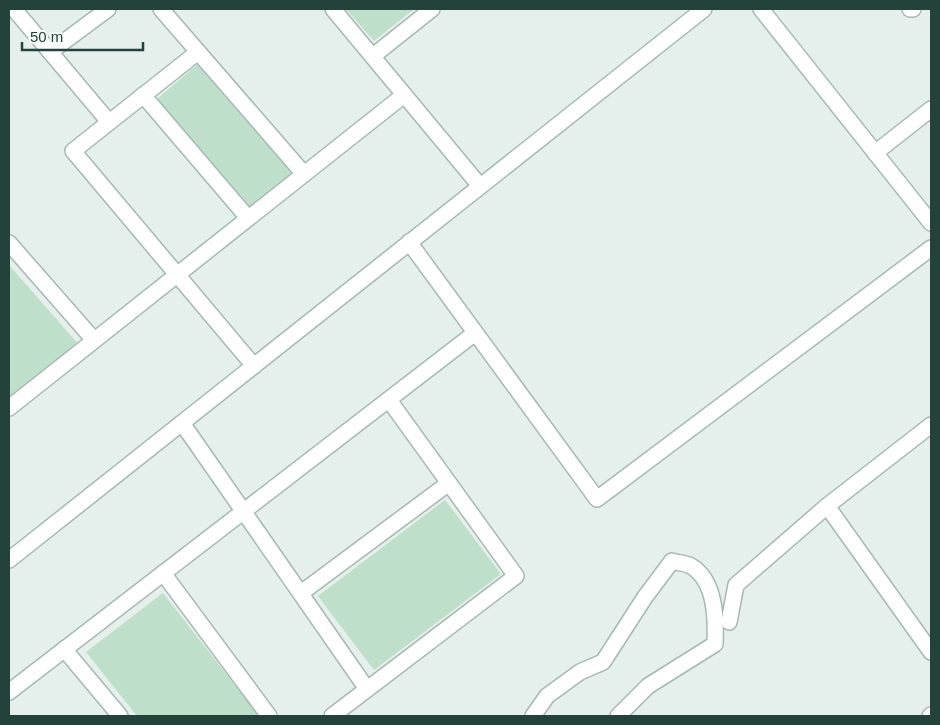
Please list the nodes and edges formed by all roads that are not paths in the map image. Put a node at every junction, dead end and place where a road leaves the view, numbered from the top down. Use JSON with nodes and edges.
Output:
{"nodes":[{"id":1,"x":14,"y":9,"type":"edge"},
{"id":2,"x":108,"y":9,"type":"edge"},
{"id":3,"x":161,"y":9,"type":"edge"},
{"id":4,"x":333,"y":9,"type":"edge"},
{"id":5,"x":432,"y":9,"type":"edge"},
{"id":6,"x":704,"y":9,"type":"edge"},
{"id":7,"x":761,"y":9,"type":"edge"},
{"id":8,"x":50,"y":52,"type":"junction"},
{"id":9,"x":198,"y":52,"type":"junction"},
{"id":10,"x":373,"y":56,"type":"junction"},
{"id":11,"x":143,"y":95,"type":"junction"},
{"id":12,"x":404,"y":95,"type":"junction"},
{"id":13,"x":931,"y":109,"type":"edge"},
{"id":14,"x":109,"y":122,"type":"junction"},
{"id":15,"x":875,"y":153,"type":"junction"},
{"id":16,"x":304,"y":174,"type":"junction"},
{"id":17,"x":480,"y":186,"type":"junction"},
{"id":18,"x":248,"y":218,"type":"junction"},
{"id":19,"x":931,"y":223,"type":"edge"},
{"id":20,"x":409,"y":242,"type":"junction"},
{"id":21,"x":9,"y":243,"type":"edge"},
{"id":22,"x":931,"y":248,"type":"edge"},
{"id":23,"x":177,"y":274,"type":"junction"},
{"id":24,"x":476,"y":333,"type":"junction"},
{"id":25,"x":94,"y":340,"type":"junction"},
{"id":26,"x":254,"y":366,"type":"junction"},
{"id":27,"x":389,"y":400,"type":"junction"},
{"id":28,"x":9,"y":408,"type":"edge"},
{"id":29,"x":182,"y":422,"type":"junction"},
{"id":30,"x":931,"y":425,"type":"edge"},
{"id":31,"x":449,"y":483,"type":"junction"},
{"id":32,"x":826,"y":506,"type":"junction"},
{"id":33,"x":244,"y":511,"type":"junction"},
{"id":34,"x":9,"y":560,"type":"edge"},
{"id":35,"x":163,"y":574,"type":"junction"},
{"id":36,"x":300,"y":593,"type":"junction"},
{"id":37,"x":712,"y":601,"type":"junction"},
{"id":38,"x":733,"y":601,"type":"junction"},
{"id":39,"x":729,"y":622,"type":"dead end"},
{"id":40,"x":64,"y":649,"type":"junction"},
{"id":41,"x":931,"y":652,"type":"edge"},
{"id":42,"x":367,"y":689,"type":"junction"},
{"id":43,"x":9,"y":692,"type":"edge"},
{"id":44,"x":120,"y":716,"type":"edge"},
{"id":45,"x":269,"y":716,"type":"edge"},
{"id":46,"x":332,"y":716,"type":"edge"},
{"id":47,"x":533,"y":716,"type":"edge"},
{"id":48,"x":618,"y":716,"type":"edge"}],
"edges":[{"from":1,"to":8,"type":"street"},
{"from":2,"to":8,"type":"street"},
{"from":3,"to":9,"type":"street"},
{"from":4,"to":10,"type":"street"},
{"from":5,"to":10,"type":"street"},
{"from":6,"to":17,"type":"street"},
{"from":7,"to":15,"type":"street"},
{"from":8,"to":14,"type":"street"},
{"from":9,"to":11,"type":"street"},
{"from":9,"to":16,"type":"street"},
{"from":10,"to":12,"type":"street"},
{"from":11,"to":14,"type":"street"},
{"from":11,"to":18,"type":"street"},
{"from":12,"to":16,"type":"street"},
{"from":12,"to":17,"type":"street"},
{"from":13,"to":15,"type":"street"},
{"from":14,"to":23,"type":"street"},
{"from":15,"to":19,"type":"street"},
{"from":16,"to":18,"type":"street"},
{"from":17,"to":20,"type":"street"},
{"from":18,"to":23,"type":"street"},
{"from":20,"to":24,"type":"street"},
{"from":20,"to":26,"type":"street"},
{"from":21,"to":25,"type":"street"},
{"from":22,"to":24,"type":"street"},
{"from":23,"to":25,"type":"street"},
{"from":23,"to":26,"type":"street"},
{"from":24,"to":27,"type":"street"},
{"from":25,"to":28,"type":"street"},
{"from":26,"to":29,"type":"street"},
{"from":27,"to":31,"type":"street"},
{"from":27,"to":33,"type":"street"},
{"from":29,"to":33,"type":"street"},
{"from":29,"to":34,"type":"street"},
{"from":30,"to":32,"type":"street"},
{"from":31,"to":36,"type":"street"},
{"from":31,"to":42,"type":"street"},
{"from":32,"to":38,"type":"street"},
{"from":32,"to":41,"type":"street"},
{"from":33,"to":35,"type":"street"},
{"from":33,"to":36,"type":"street"},
{"from":35,"to":40,"type":"street"},
{"from":35,"to":45,"type":"street"},
{"from":36,"to":42,"type":"street"},
{"from":37,"to":38,"type":"street"},
{"from":37,"to":47,"type":"street"},
{"from":37,"to":48,"type":"street"},
{"from":38,"to":39,"type":"street"},
{"from":40,"to":43,"type":"street"},
{"from":40,"to":44,"type":"street"},
{"from":42,"to":46,"type":"street"}]}
